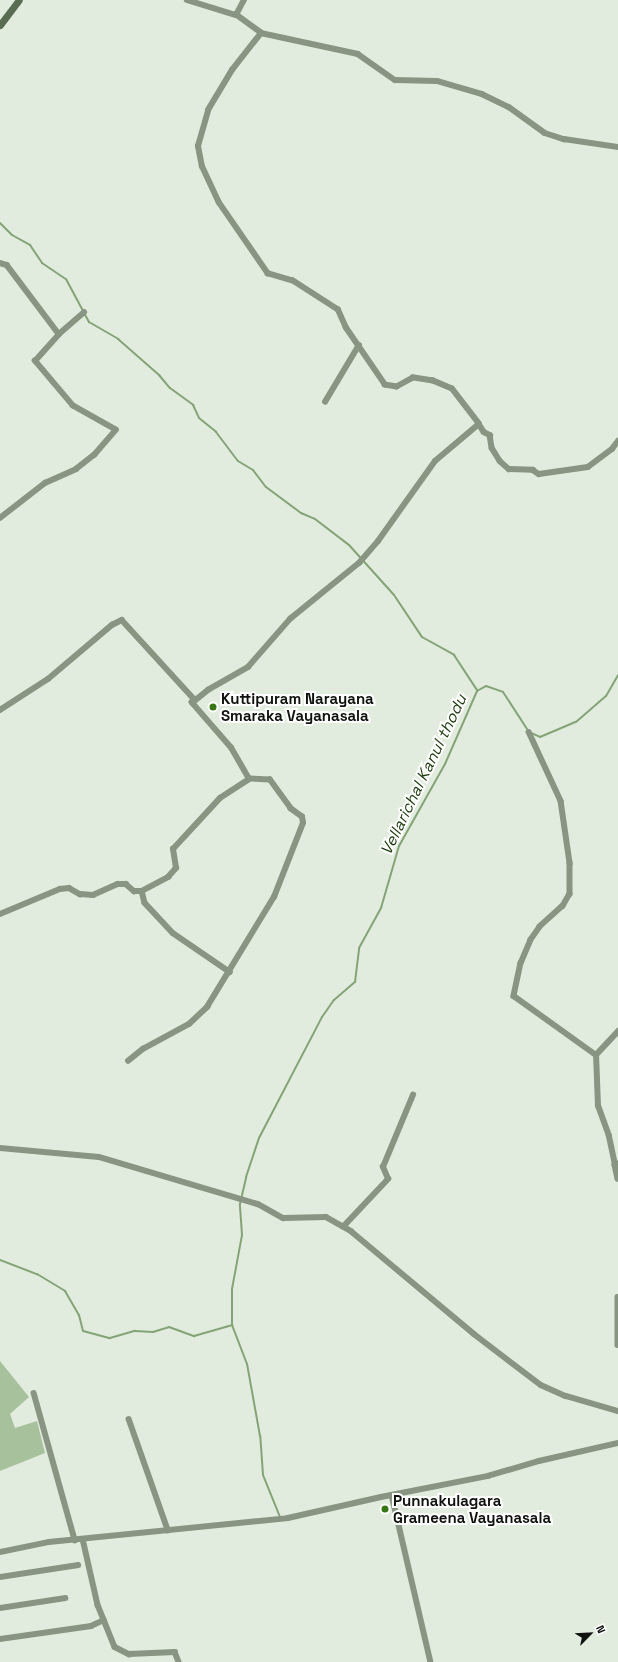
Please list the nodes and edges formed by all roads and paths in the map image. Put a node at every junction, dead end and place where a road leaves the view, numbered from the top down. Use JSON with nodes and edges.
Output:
{"nodes":[{"id":1,"x":19,"y":0,"type":"edge"},
{"id":2,"x":187,"y":0,"type":"edge"},
{"id":3,"x":244,"y":0,"type":"edge"},
{"id":4,"x":236,"y":15,"type":"junction"},
{"id":5,"x":0,"y":25,"type":"edge"},
{"id":6,"x":261,"y":34,"type":"junction"},
{"id":7,"x":618,"y":148,"type":"edge"},
{"id":8,"x":0,"y":263,"type":"edge"},
{"id":9,"x":84,"y":312,"type":"dead end"},
{"id":10,"x":59,"y":334,"type":"junction"},
{"id":11,"x":359,"y":345,"type":"junction"},
{"id":12,"x":325,"y":402,"type":"dead end"},
{"id":13,"x":479,"y":424,"type":"junction"},
{"id":14,"x":618,"y":441,"type":"edge"},
{"id":15,"x":0,"y":518,"type":"edge"},
{"id":16,"x":195,"y":700,"type":"junction"},
{"id":17,"x":0,"y":710,"type":"edge"},
{"id":18,"x":529,"y":732,"type":"dead end"},
{"id":19,"x":249,"y":779,"type":"junction"},
{"id":20,"x":142,"y":891,"type":"junction"},
{"id":21,"x":0,"y":914,"type":"edge"},
{"id":22,"x":230,"y":972,"type":"junction"},
{"id":23,"x":618,"y":1031,"type":"edge"},
{"id":24,"x":596,"y":1055,"type":"junction"},
{"id":25,"x":128,"y":1061,"type":"dead end"},
{"id":26,"x":413,"y":1095,"type":"dead end"},
{"id":27,"x":0,"y":1148,"type":"edge"},
{"id":28,"x":617,"y":1164,"type":"edge"},
{"id":29,"x":618,"y":1179,"type":"edge"},
{"id":30,"x":343,"y":1227,"type":"junction"},
{"id":31,"x":618,"y":1297,"type":"edge"},
{"id":32,"x":618,"y":1345,"type":"edge"},
{"id":33,"x":34,"y":1393,"type":"dead end"},
{"id":34,"x":618,"y":1411,"type":"edge"},
{"id":35,"x":128,"y":1419,"type":"dead end"},
{"id":36,"x":618,"y":1443,"type":"edge"},
{"id":37,"x":392,"y":1495,"type":"junction"},
{"id":38,"x":168,"y":1530,"type":"junction"},
{"id":39,"x":82,"y":1539,"type":"junction"},
{"id":40,"x":75,"y":1540,"type":"junction"},
{"id":41,"x":0,"y":1552,"type":"edge"},
{"id":42,"x":78,"y":1565,"type":"dead end"},
{"id":43,"x":0,"y":1577,"type":"edge"},
{"id":44,"x":65,"y":1598,"type":"dead end"},
{"id":45,"x":0,"y":1608,"type":"edge"},
{"id":46,"x":104,"y":1620,"type":"junction"},
{"id":47,"x":0,"y":1639,"type":"edge"},
{"id":48,"x":179,"y":1662,"type":"edge"},
{"id":49,"x":431,"y":1662,"type":"edge"}],
"edges":[{"from":1,"to":5,"type":"main road"},
{"from":2,"to":4,"type":"street"},
{"from":3,"to":4,"type":"street"},
{"from":4,"to":6,"type":"street"},
{"from":6,"to":7,"type":"street"},
{"from":6,"to":11,"type":"street"},
{"from":8,"to":10,"type":"street"},
{"from":9,"to":10,"type":"street"},
{"from":10,"to":15,"type":"street"},
{"from":11,"to":12,"type":"street"},
{"from":11,"to":13,"type":"street"},
{"from":13,"to":14,"type":"street"},
{"from":13,"to":16,"type":"street"},
{"from":16,"to":17,"type":"street"},
{"from":16,"to":19,"type":"street"},
{"from":18,"to":24,"type":"street"},
{"from":19,"to":20,"type":"street"},
{"from":19,"to":22,"type":"street"},
{"from":20,"to":21,"type":"street"},
{"from":20,"to":22,"type":"street"},
{"from":22,"to":25,"type":"street"},
{"from":23,"to":24,"type":"street"},
{"from":24,"to":28,"type":"street"},
{"from":26,"to":30,"type":"street"},
{"from":27,"to":30,"type":"street"},
{"from":28,"to":29,"type":"street"},
{"from":30,"to":34,"type":"street"},
{"from":31,"to":32,"type":"street"},
{"from":33,"to":40,"type":"street"},
{"from":35,"to":38,"type":"street"},
{"from":36,"to":37,"type":"street"},
{"from":37,"to":38,"type":"street"},
{"from":37,"to":49,"type":"street"},
{"from":38,"to":39,"type":"street"},
{"from":39,"to":40,"type":"street"},
{"from":39,"to":46,"type":"street"},
{"from":40,"to":41,"type":"street"},
{"from":42,"to":43,"type":"street"},
{"from":44,"to":45,"type":"street"},
{"from":46,"to":47,"type":"street"},
{"from":46,"to":48,"type":"street"}]}
